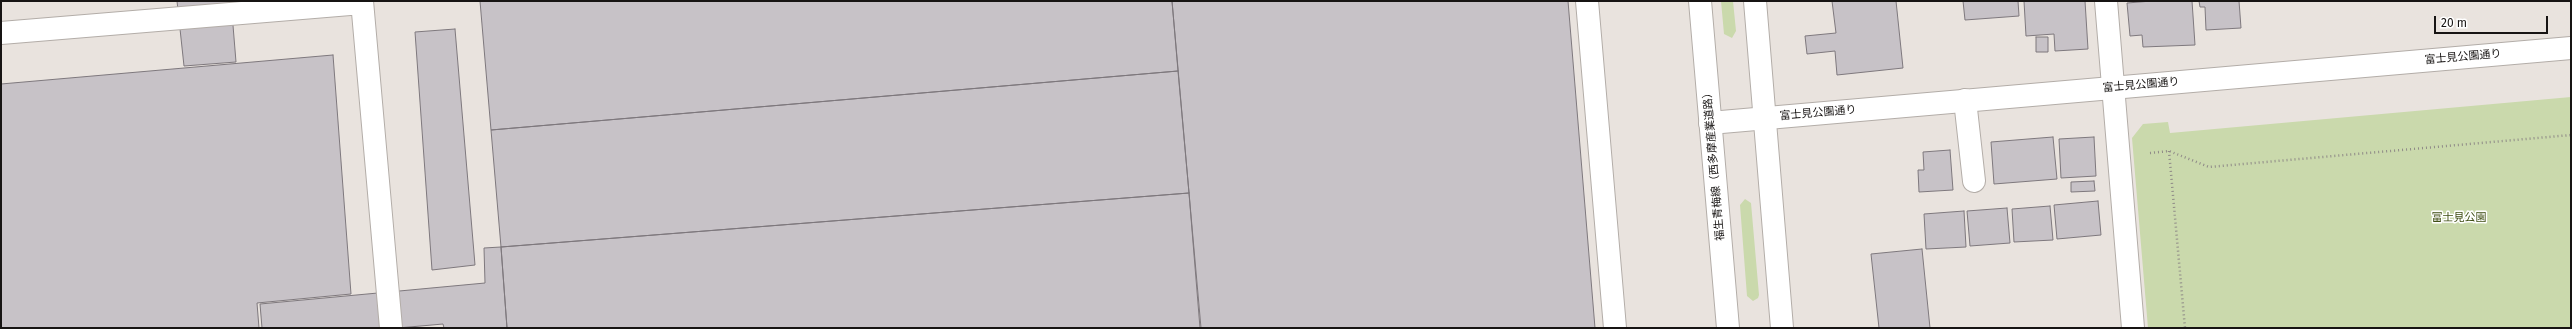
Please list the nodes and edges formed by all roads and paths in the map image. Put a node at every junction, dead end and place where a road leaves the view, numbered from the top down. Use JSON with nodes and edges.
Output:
{"nodes":[{"id":1,"x":1588,"y":1,"type":"edge"},
{"id":2,"x":1700,"y":1,"type":"edge"},
{"id":3,"x":1755,"y":1,"type":"edge"},
{"id":4,"x":2106,"y":1,"type":"edge"},
{"id":5,"x":362,"y":2,"type":"edge"},
{"id":6,"x":1,"y":33,"type":"edge"},
{"id":7,"x":2571,"y":48,"type":"edge"},
{"id":8,"x":2112,"y":87,"type":"junction"},
{"id":9,"x":1964,"y":100,"type":"junction"},
{"id":10,"x":1764,"y":118,"type":"junction"},
{"id":11,"x":1710,"y":123,"type":"junction"},
{"id":12,"x":2571,"y":135,"type":"edge"},
{"id":13,"x":1974,"y":181,"type":"dead end"},
{"id":14,"x":391,"y":328,"type":"edge"},
{"id":15,"x":1615,"y":328,"type":"edge"},
{"id":16,"x":1728,"y":328,"type":"edge"},
{"id":17,"x":1782,"y":328,"type":"edge"},
{"id":18,"x":2133,"y":328,"type":"edge"},
{"id":19,"x":2185,"y":328,"type":"edge"}],
"edges":[{"from":1,"to":15,"type":"street"},
{"from":2,"to":11,"type":"street","name":"福生青梅線（西多摩産業道路）"},
{"from":3,"to":10,"type":"street"},
{"from":4,"to":8,"type":"street"},
{"from":5,"to":6,"type":"street"},
{"from":5,"to":14,"type":"street"},
{"from":7,"to":8,"type":"street","name":"富士見公園通り"},
{"from":8,"to":9,"type":"street","name":"富士見公園通り"},
{"from":8,"to":18,"type":"street"},
{"from":9,"to":10,"type":"street","name":"富士見公園通り"},
{"from":9,"to":13,"type":"street"},
{"from":10,"to":11,"type":"street","name":"富士見公園通り"},
{"from":10,"to":17,"type":"street"},
{"from":11,"to":16,"type":"street","name":"福生青梅線（西多摩産業道路）"},
{"from":12,"to":19,"type":"path"}]}
